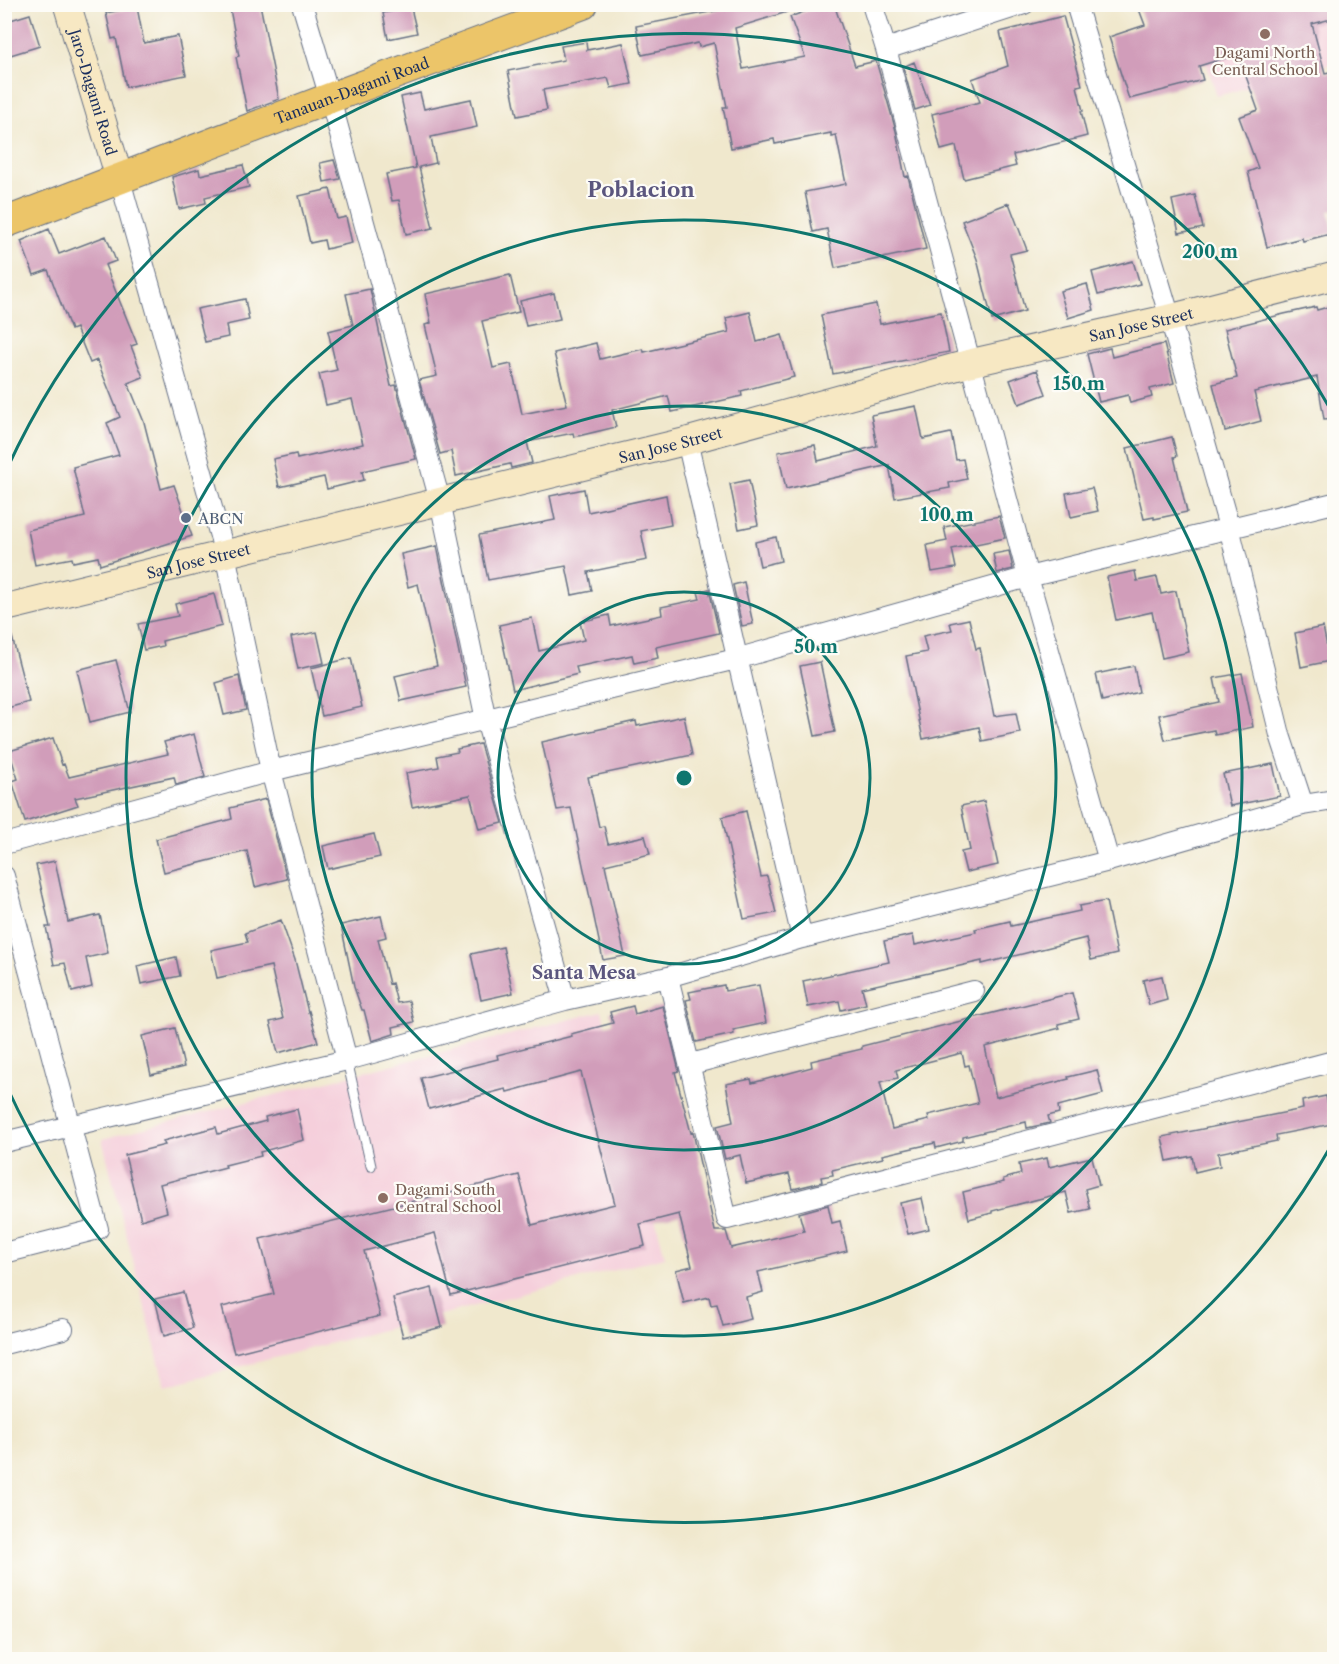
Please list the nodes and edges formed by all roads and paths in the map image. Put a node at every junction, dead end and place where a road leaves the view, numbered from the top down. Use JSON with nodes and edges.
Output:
{"nodes":[{"id":1,"x":67,"y":4,"type":"edge"},
{"id":2,"x":302,"y":4,"type":"edge"},
{"id":3,"x":583,"y":4,"type":"edge"},
{"id":4,"x":872,"y":4,"type":"edge"},
{"id":5,"x":1024,"y":4,"type":"edge"},
{"id":6,"x":1076,"y":4,"type":"edge"},
{"id":7,"x":886,"y":49,"type":"junction"},
{"id":8,"x":330,"y":98,"type":"junction"},
{"id":9,"x":120,"y":180,"type":"junction"},
{"id":10,"x":4,"y":223,"type":"edge"},
{"id":11,"x":1335,"y":276,"type":"edge"},
{"id":12,"x":1170,"y":318,"type":"junction"},
{"id":13,"x":970,"y":363,"type":"junction"},
{"id":14,"x":687,"y":441,"type":"junction"},
{"id":15,"x":440,"y":501,"type":"junction"},
{"id":16,"x":1335,"y":503,"type":"edge"},
{"id":17,"x":1229,"y":527,"type":"junction"},
{"id":18,"x":225,"y":554,"type":"junction"},
{"id":19,"x":1028,"y":577,"type":"junction"},
{"id":20,"x":4,"y":608,"type":"edge"},
{"id":21,"x":736,"y":659,"type":"junction"},
{"id":22,"x":486,"y":720,"type":"junction"},
{"id":23,"x":271,"y":771,"type":"junction"},
{"id":24,"x":1335,"y":800,"type":"edge"},
{"id":25,"x":1303,"y":805,"type":"junction"},
{"id":26,"x":4,"y":843,"type":"edge"},
{"id":27,"x":1109,"y":861,"type":"junction"},
{"id":28,"x":4,"y":876,"type":"edge"},
{"id":29,"x":802,"y":938,"type":"junction"},
{"id":30,"x":668,"y":977,"type":"junction"},
{"id":31,"x":974,"y":991,"type":"dead end"},
{"id":32,"x":565,"y":1000,"type":"junction"},
{"id":33,"x":347,"y":1060,"type":"junction"},
{"id":34,"x":1335,"y":1061,"type":"edge"},
{"id":35,"x":691,"y":1064,"type":"junction"},
{"id":36,"x":70,"y":1125,"type":"junction"},
{"id":37,"x":4,"y":1142,"type":"edge"},
{"id":38,"x":371,"y":1166,"type":"dead end"},
{"id":39,"x":4,"y":1253,"type":"edge"},
{"id":40,"x":63,"y":1329,"type":"dead end"},
{"id":41,"x":4,"y":1344,"type":"edge"}],
"edges":[{"from":1,"to":9,"type":"street","name":"Jaro-Dagami Road"},
{"from":2,"to":8,"type":"street"},
{"from":3,"to":8,"type":"main road","name":"Tanauan-Dagami Road"},
{"from":4,"to":7,"type":"street"},
{"from":5,"to":7,"type":"street"},
{"from":6,"to":12,"type":"street"},
{"from":7,"to":13,"type":"street"},
{"from":8,"to":9,"type":"main road","name":"Tanauan-Dagami Road"},
{"from":8,"to":15,"type":"street"},
{"from":9,"to":10,"type":"main road","name":"Tanauan-Dagami Road"},
{"from":9,"to":18,"type":"street"},
{"from":11,"to":12,"type":"street","name":"San Jose Street"},
{"from":12,"to":13,"type":"street","name":"San Jose Street"},
{"from":12,"to":17,"type":"street"},
{"from":13,"to":14,"type":"street","name":"San Jose Street"},
{"from":13,"to":19,"type":"street"},
{"from":14,"to":15,"type":"street","name":"San Jose Street"},
{"from":14,"to":21,"type":"street"},
{"from":15,"to":18,"type":"street","name":"San Jose Street"},
{"from":15,"to":22,"type":"street"},
{"from":16,"to":17,"type":"street"},
{"from":17,"to":19,"type":"street"},
{"from":17,"to":25,"type":"street"},
{"from":18,"to":20,"type":"street","name":"San Jose Street"},
{"from":18,"to":23,"type":"street"},
{"from":19,"to":21,"type":"street"},
{"from":19,"to":27,"type":"street"},
{"from":21,"to":22,"type":"street"},
{"from":21,"to":29,"type":"street"},
{"from":22,"to":23,"type":"street"},
{"from":22,"to":32,"type":"street"},
{"from":23,"to":26,"type":"street"},
{"from":23,"to":33,"type":"street"},
{"from":24,"to":25,"type":"street"},
{"from":25,"to":27,"type":"street"},
{"from":27,"to":29,"type":"street"},
{"from":28,"to":36,"type":"street"},
{"from":29,"to":30,"type":"street"},
{"from":30,"to":32,"type":"street"},
{"from":30,"to":35,"type":"street"},
{"from":31,"to":35,"type":"street"},
{"from":32,"to":33,"type":"street"},
{"from":33,"to":36,"type":"street"},
{"from":33,"to":38,"type":"lane"},
{"from":34,"to":35,"type":"street"},
{"from":36,"to":37,"type":"street"},
{"from":36,"to":39,"type":"street"},
{"from":40,"to":41,"type":"street"}]}
